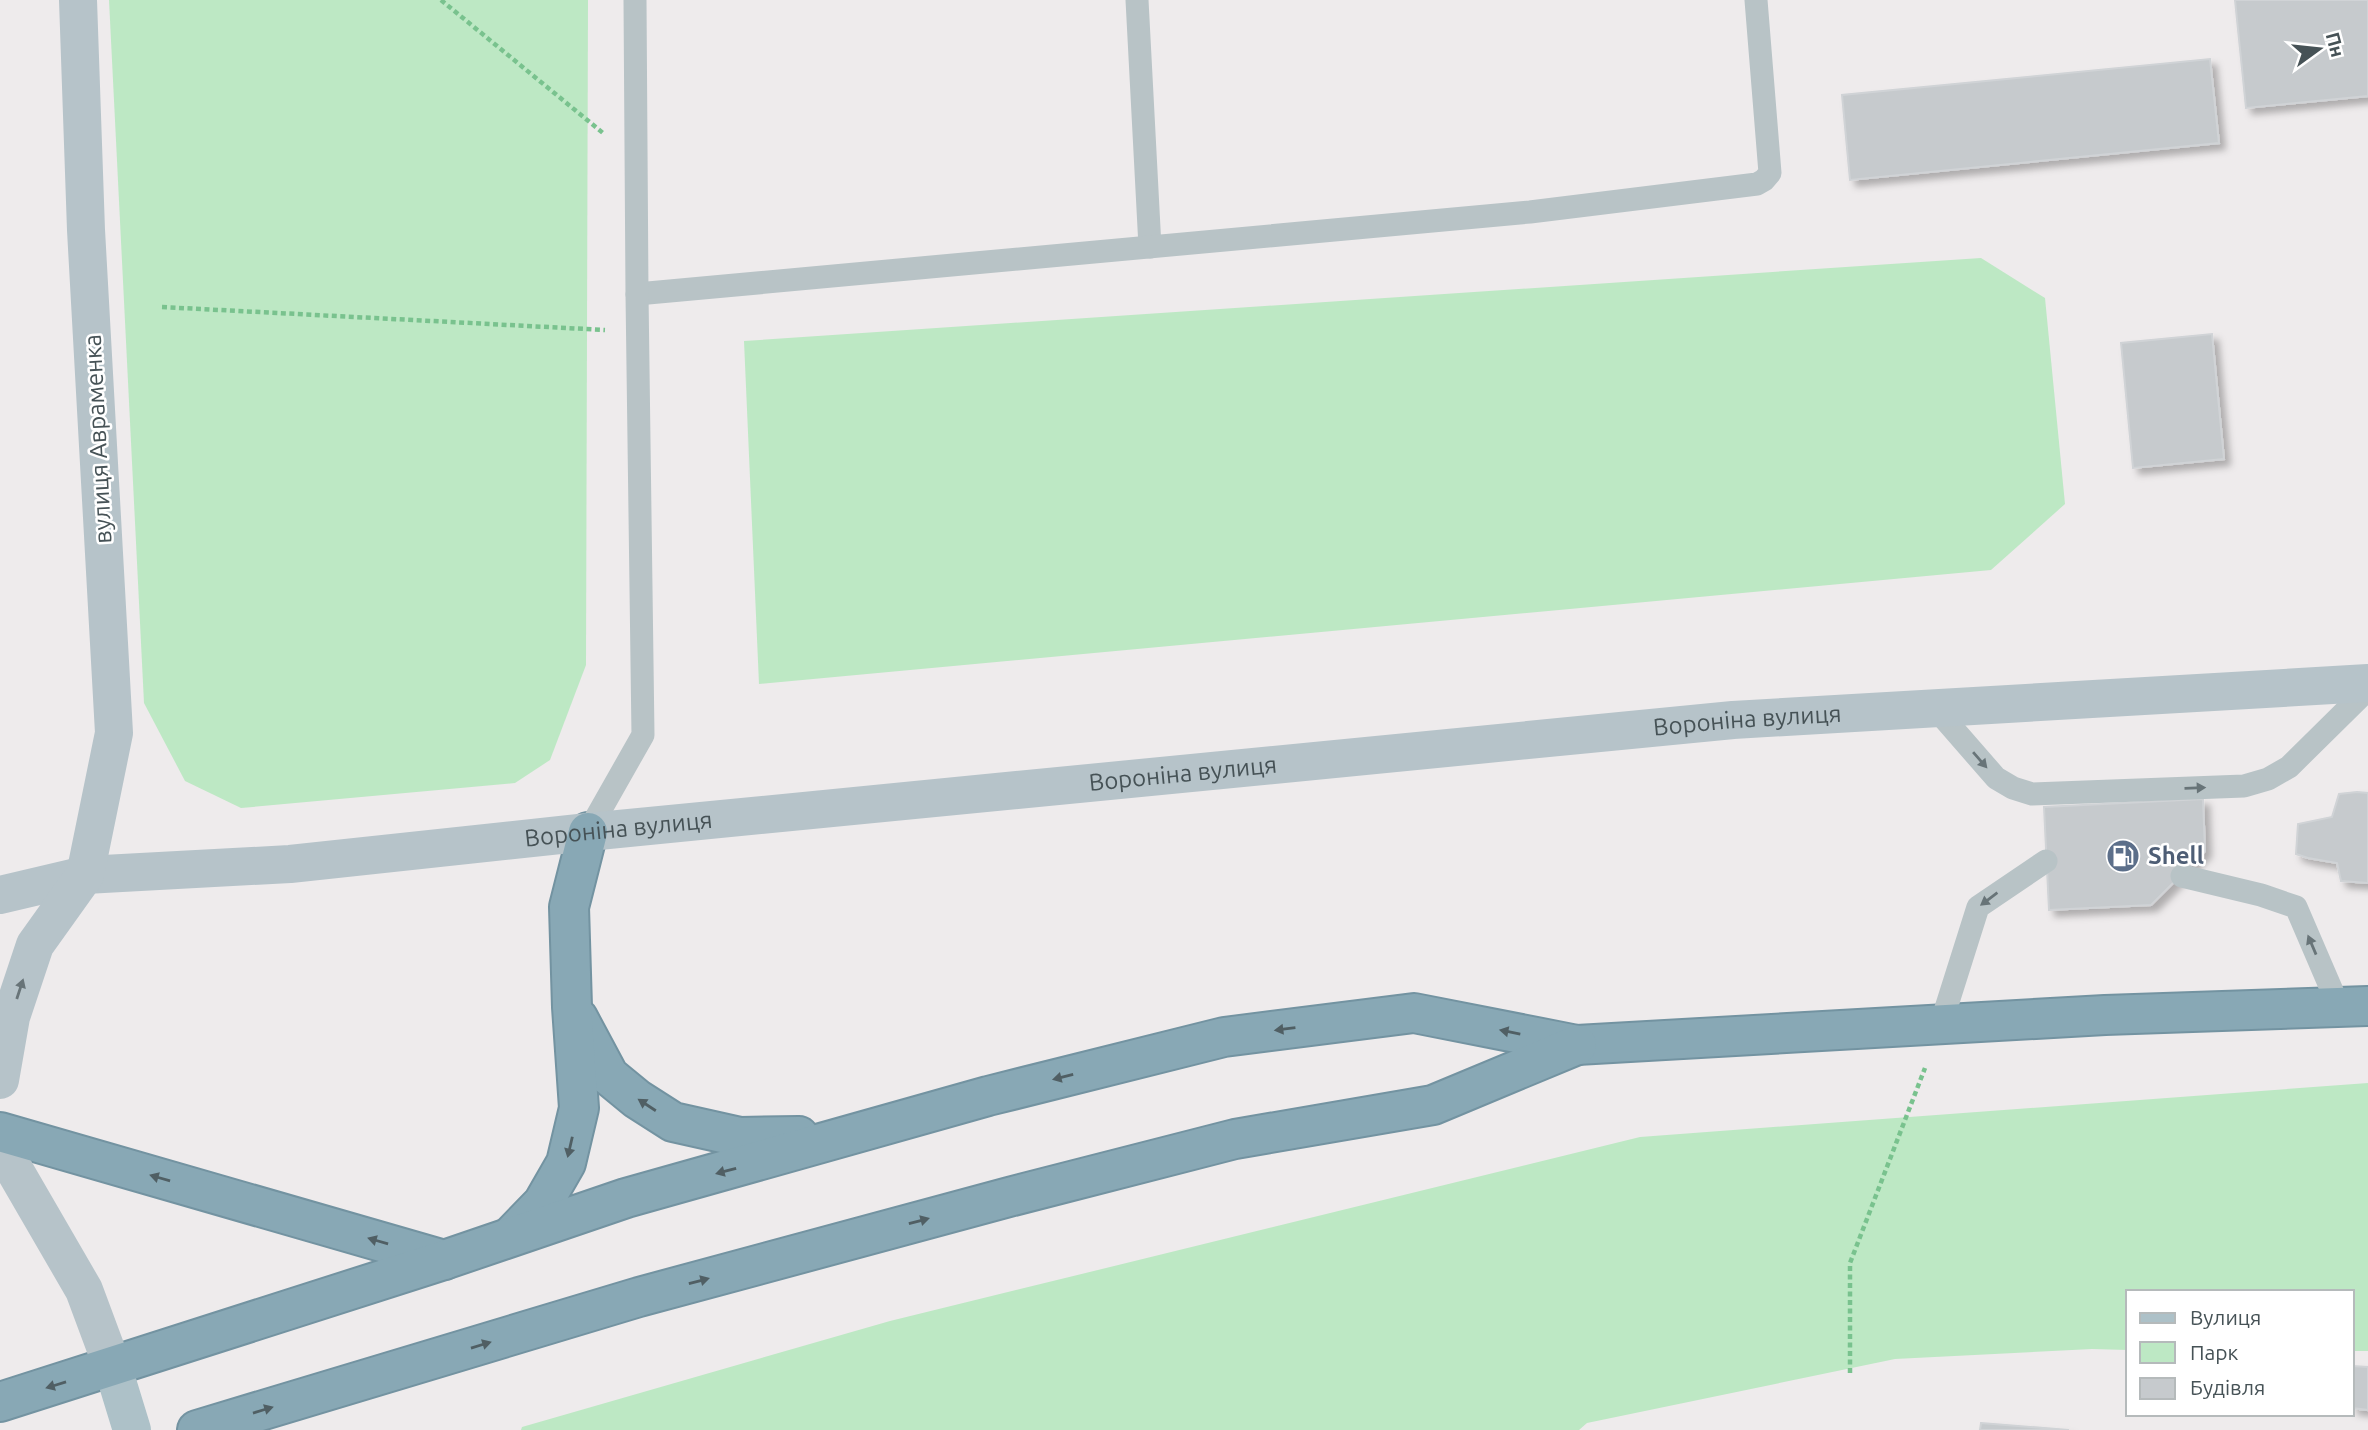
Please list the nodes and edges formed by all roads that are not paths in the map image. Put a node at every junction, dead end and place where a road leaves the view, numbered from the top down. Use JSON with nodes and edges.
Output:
{"nodes":[{"id":1,"x":78,"y":0,"type":"edge"},
{"id":2,"x":635,"y":0,"type":"edge"},
{"id":3,"x":1137,"y":0,"type":"edge"},
{"id":4,"x":1756,"y":0,"type":"edge"},
{"id":5,"x":1150,"y":247,"type":"junction"},
{"id":6,"x":637,"y":294,"type":"junction"},
{"id":7,"x":2368,"y":682,"type":"edge"},
{"id":8,"x":2368,"y":689,"type":"edge"},
{"id":9,"x":1935,"y":708,"type":"junction"},
{"id":10,"x":587,"y":832,"type":"junction"},
{"id":11,"x":2046,"y":861,"type":"dead end"},
{"id":12,"x":86,"y":875,"type":"junction"},
{"id":13,"x":2182,"y":876,"type":"dead end"},
{"id":14,"x":0,"y":895,"type":"edge"},
{"id":15,"x":572,"y":1007,"type":"junction"},
{"id":16,"x":2353,"y":1007,"type":"edge"},
{"id":17,"x":1941,"y":1024,"type":"junction"},
{"id":18,"x":1577,"y":1045,"type":"junction"},
{"id":19,"x":0,"y":1080,"type":"edge"},
{"id":20,"x":0,"y":1132,"type":"edge"},
{"id":21,"x":856,"y":1135,"type":"junction"},
{"id":22,"x":0,"y":1145,"type":"edge"},
{"id":23,"x":512,"y":1235,"type":"junction"},
{"id":24,"x":444,"y":1260,"type":"junction"},
{"id":25,"x":113,"y":1367,"type":"junction"},
{"id":26,"x":0,"y":1402,"type":"edge"},
{"id":27,"x":132,"y":1430,"type":"edge"},
{"id":28,"x":197,"y":1430,"type":"edge"}],
"edges":[{"from":1,"to":12,"type":"street","name":"вулиця Авраменка"},
{"from":2,"to":6,"type":"lane"},
{"from":3,"to":5,"type":"lane"},
{"from":4,"to":5,"type":"lane"},
{"from":5,"to":6,"type":"lane"},
{"from":6,"to":10,"type":"lane"},
{"from":7,"to":9,"type":"street","name":"Вороніна вулиця"},
{"from":9,"to":8,"type":"lane","one_way":true},
{"from":9,"to":10,"type":"street","name":"Вороніна вулиця"},
{"from":10,"to":12,"type":"street","name":"Вороніна вулиця"},
{"from":10,"to":15,"type":"highway"},
{"from":11,"to":17,"type":"lane","one_way":true},
{"from":12,"to":14,"type":"street","name":"Вороніна вулиця"},
{"from":19,"to":12,"type":"street","one_way":true},
{"from":16,"to":13,"type":"lane","one_way":true},
{"from":21,"to":15,"type":"highway","one_way":true},
{"from":15,"to":23,"type":"highway","one_way":true},
{"from":16,"to":17,"type":"highway"},
{"from":17,"to":18,"type":"highway"},
{"from":18,"to":21,"type":"highway","one_way":true},
{"from":28,"to":18,"type":"highway","one_way":true},
{"from":24,"to":20,"type":"highway","one_way":true},
{"from":21,"to":23,"type":"highway","one_way":true},
{"from":22,"to":25,"type":"street"},
{"from":23,"to":24,"type":"highway"},
{"from":24,"to":25,"type":"highway"},
{"from":25,"to":26,"type":"highway","one_way":true},
{"from":25,"to":27,"type":"main road"}]}
